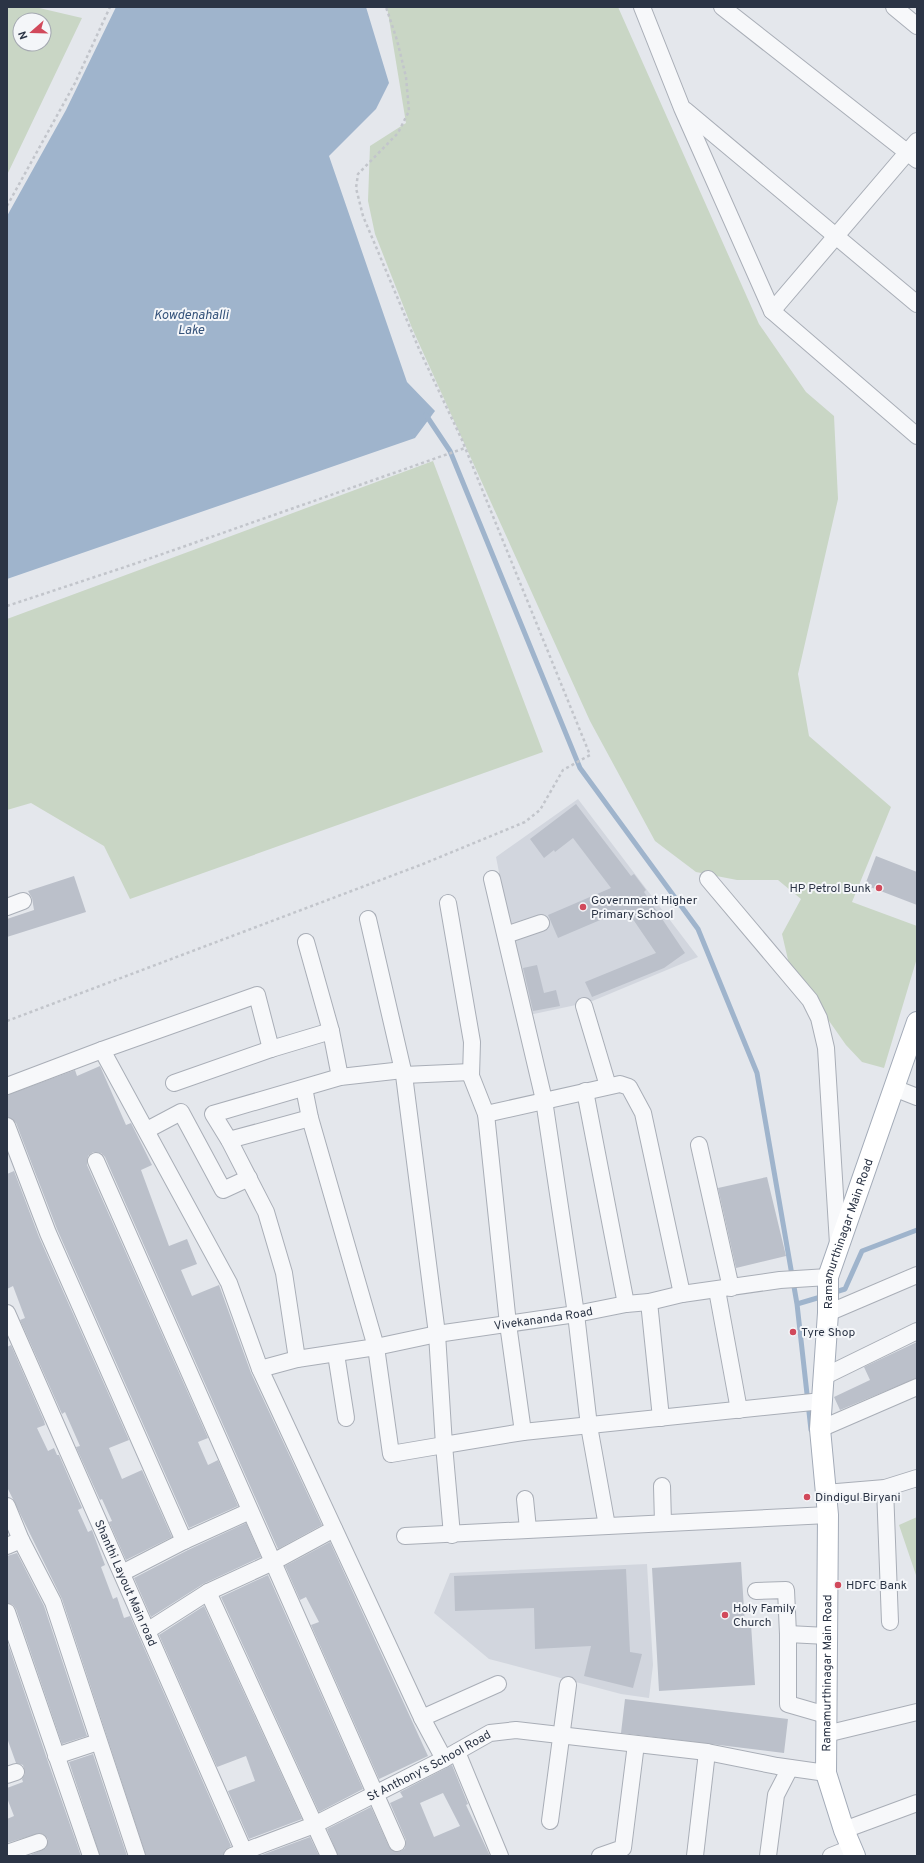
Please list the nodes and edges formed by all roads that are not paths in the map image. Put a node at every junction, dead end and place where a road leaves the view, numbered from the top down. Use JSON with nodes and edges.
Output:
{"nodes":[{"id":1,"x":642,"y":7,"type":"edge"},
{"id":2,"x":722,"y":7,"type":"edge"},
{"id":3,"x":894,"y":7,"type":"edge"},
{"id":4,"x":917,"y":26,"type":"edge"},
{"id":5,"x":682,"y":108,"type":"junction"},
{"id":6,"x":914,"y":151,"type":"edge"},
{"id":7,"x":836,"y":236,"type":"junction"},
{"id":8,"x":917,"y":304,"type":"edge"},
{"id":9,"x":772,"y":311,"type":"junction"},
{"id":10,"x":917,"y":436,"type":"edge"},
{"id":11,"x":492,"y":879,"type":"dead end"},
{"id":12,"x":708,"y":879,"type":"dead end"},
{"id":13,"x":23,"y":901,"type":"dead end"},
{"id":14,"x":448,"y":903,"type":"dead end"},
{"id":15,"x":7,"y":907,"type":"edge"},
{"id":16,"x":368,"y":919,"type":"dead end"},
{"id":17,"x":541,"y":923,"type":"dead end"},
{"id":18,"x":506,"y":935,"type":"junction"},
{"id":19,"x":306,"y":942,"type":"dead end"},
{"id":20,"x":584,"y":1006,"type":"dead end"},
{"id":21,"x":331,"y":1031,"type":"junction"},
{"id":22,"x":915,"y":1031,"type":"edge"},
{"id":23,"x":270,"y":1049,"type":"junction"},
{"id":24,"x":102,"y":1050,"type":"junction"},
{"id":25,"x":471,"y":1072,"type":"junction"},
{"id":26,"x":404,"y":1073,"type":"junction"},
{"id":27,"x":340,"y":1077,"type":"junction"},
{"id":28,"x":174,"y":1083,"type":"dead end"},
{"id":29,"x":7,"y":1086,"type":"edge"},
{"id":30,"x":608,"y":1086,"type":"junction"},
{"id":31,"x":304,"y":1088,"type":"junction"},
{"id":32,"x":894,"y":1088,"type":"junction"},
{"id":33,"x":585,"y":1091,"type":"junction"},
{"id":34,"x":917,"y":1097,"type":"edge"},
{"id":35,"x":544,"y":1100,"type":"junction"},
{"id":36,"x":486,"y":1114,"type":"junction"},
{"id":37,"x":310,"y":1118,"type":"junction"},
{"id":38,"x":7,"y":1126,"type":"edge"},
{"id":39,"x":147,"y":1130,"type":"junction"},
{"id":40,"x":229,"y":1140,"type":"junction"},
{"id":41,"x":699,"y":1145,"type":"dead end"},
{"id":42,"x":96,"y":1161,"type":"dead end"},
{"id":43,"x":249,"y":1178,"type":"junction"},
{"id":44,"x":838,"y":1247,"type":"junction"},
{"id":45,"x":917,"y":1276,"type":"edge"},
{"id":46,"x":828,"y":1277,"type":"junction"},
{"id":47,"x":724,"y":1289,"type":"junction"},
{"id":48,"x":682,"y":1294,"type":"junction"},
{"id":49,"x":649,"y":1302,"type":"junction"},
{"id":50,"x":626,"y":1304,"type":"junction"},
{"id":51,"x":7,"y":1313,"type":"edge"},
{"id":52,"x":576,"y":1314,"type":"junction"},
{"id":53,"x":828,"y":1314,"type":"junction"},
{"id":54,"x":508,"y":1324,"type":"junction"},
{"id":55,"x":917,"y":1332,"type":"edge"},
{"id":56,"x":437,"y":1334,"type":"junction"},
{"id":57,"x":376,"y":1347,"type":"junction"},
{"id":58,"x":336,"y":1354,"type":"junction"},
{"id":59,"x":297,"y":1359,"type":"junction"},
{"id":60,"x":260,"y":1369,"type":"junction"},
{"id":61,"x":823,"y":1377,"type":"junction"},
{"id":62,"x":917,"y":1387,"type":"edge"},
{"id":63,"x":812,"y":1402,"type":"junction"},
{"id":64,"x":739,"y":1410,"type":"junction"},
{"id":65,"x":346,"y":1418,"type":"dead end"},
{"id":66,"x":661,"y":1418,"type":"junction"},
{"id":67,"x":589,"y":1426,"type":"junction"},
{"id":68,"x":820,"y":1429,"type":"junction"},
{"id":69,"x":523,"y":1432,"type":"junction"},
{"id":70,"x":444,"y":1445,"type":"junction"},
{"id":71,"x":917,"y":1478,"type":"edge"},
{"id":72,"x":662,"y":1486,"type":"dead end"},
{"id":73,"x":885,"y":1488,"type":"junction"},
{"id":74,"x":825,"y":1493,"type":"junction"},
{"id":75,"x":525,"y":1499,"type":"dead end"},
{"id":76,"x":7,"y":1506,"type":"edge"},
{"id":77,"x":250,"y":1510,"type":"junction"},
{"id":78,"x":828,"y":1515,"type":"junction"},
{"id":79,"x":663,"y":1523,"type":"junction"},
{"id":80,"x":607,"y":1526,"type":"junction"},
{"id":81,"x":528,"y":1529,"type":"junction"},
{"id":82,"x":334,"y":1530,"type":"junction"},
{"id":83,"x":452,"y":1534,"type":"junction"},
{"id":84,"x":404,"y":1536,"type":"dead end"},
{"id":85,"x":184,"y":1541,"type":"junction"},
{"id":86,"x":14,"y":1543,"type":"edge"},
{"id":87,"x":273,"y":1562,"type":"junction"},
{"id":88,"x":122,"y":1573,"type":"junction"},
{"id":89,"x":756,"y":1591,"type":"dead end"},
{"id":90,"x":208,"y":1592,"type":"junction"},
{"id":91,"x":7,"y":1612,"type":"edge"},
{"id":92,"x":890,"y":1622,"type":"dead end"},
{"id":93,"x":147,"y":1631,"type":"junction"},
{"id":94,"x":788,"y":1634,"type":"junction"},
{"id":95,"x":827,"y":1636,"type":"junction"},
{"id":96,"x":498,"y":1684,"type":"dead end"},
{"id":97,"x":568,"y":1685,"type":"dead end"},
{"id":98,"x":917,"y":1712,"type":"edge"},
{"id":99,"x":422,"y":1718,"type":"junction"},
{"id":100,"x":826,"y":1724,"type":"junction"},
{"id":101,"x":561,"y":1736,"type":"junction"},
{"id":102,"x":98,"y":1742,"type":"junction"},
{"id":103,"x":636,"y":1744,"type":"junction"},
{"id":104,"x":707,"y":1752,"type":"junction"},
{"id":105,"x":56,"y":1756,"type":"junction"},
{"id":106,"x":451,"y":1756,"type":"junction"},
{"id":107,"x":789,"y":1768,"type":"junction"},
{"id":108,"x":826,"y":1773,"type":"junction"},
{"id":109,"x":375,"y":1793,"type":"junction"},
{"id":110,"x":917,"y":1803,"type":"edge"},
{"id":111,"x":550,"y":1821,"type":"dead end"},
{"id":112,"x":314,"y":1825,"type":"junction"},
{"id":113,"x":38,"y":1842,"type":"dead end"},
{"id":114,"x":397,"y":1843,"type":"dead end"},
{"id":115,"x":850,"y":1845,"type":"edge"},
{"id":116,"x":7,"y":1854,"type":"edge"},
{"id":117,"x":241,"y":1855,"type":"edge"},
{"id":118,"x":90,"y":1856,"type":"edge"},
{"id":119,"x":137,"y":1856,"type":"edge"},
{"id":120,"x":329,"y":1856,"type":"edge"},
{"id":121,"x":500,"y":1856,"type":"edge"},
{"id":122,"x":600,"y":1856,"type":"edge"},
{"id":123,"x":695,"y":1856,"type":"edge"},
{"id":124,"x":768,"y":1856,"type":"edge"},
{"id":125,"x":831,"y":1856,"type":"edge"}],
"edges":[{"from":1,"to":5,"type":"street"},
{"from":2,"to":6,"type":"street"},
{"from":3,"to":4,"type":"street"},
{"from":5,"to":7,"type":"street"},
{"from":5,"to":9,"type":"street"},
{"from":6,"to":7,"type":"street"},
{"from":7,"to":8,"type":"street"},
{"from":7,"to":9,"type":"street"},
{"from":9,"to":10,"type":"street"},
{"from":11,"to":18,"type":"street"},
{"from":12,"to":44,"type":"street"},
{"from":13,"to":15,"type":"street"},
{"from":14,"to":25,"type":"street"},
{"from":16,"to":26,"type":"street"},
{"from":17,"to":18,"type":"street"},
{"from":18,"to":35,"type":"street"},
{"from":19,"to":21,"type":"street"},
{"from":20,"to":30,"type":"street"},
{"from":21,"to":23,"type":"street"},
{"from":21,"to":27,"type":"street"},
{"from":22,"to":32,"type":"main road","name":"Ramamurthinagar Main Road"},
{"from":23,"to":24,"type":"street"},
{"from":23,"to":28,"type":"street"},
{"from":24,"to":29,"type":"street"},
{"from":24,"to":39,"type":"street"},
{"from":25,"to":26,"type":"street"},
{"from":25,"to":36,"type":"street"},
{"from":26,"to":27,"type":"street"},
{"from":26,"to":56,"type":"street"},
{"from":27,"to":31,"type":"street"},
{"from":30,"to":33,"type":"street"},
{"from":30,"to":48,"type":"street"},
{"from":31,"to":37,"type":"street"},
{"from":31,"to":40,"type":"street"},
{"from":32,"to":34,"type":"street"},
{"from":32,"to":44,"type":"main road","name":"Ramamurthinagar Main Road"},
{"from":33,"to":35,"type":"street"},
{"from":33,"to":50,"type":"street"},
{"from":35,"to":36,"type":"street"},
{"from":35,"to":52,"type":"street"},
{"from":36,"to":54,"type":"street"},
{"from":37,"to":40,"type":"street"},
{"from":37,"to":57,"type":"street"},
{"from":38,"to":85,"type":"street"},
{"from":39,"to":43,"type":"street"},
{"from":39,"to":60,"type":"street"},
{"from":40,"to":43,"type":"street"},
{"from":41,"to":47,"type":"street"},
{"from":42,"to":77,"type":"street"},
{"from":43,"to":59,"type":"street"},
{"from":44,"to":46,"type":"main road","name":"Ramamurthinagar Main Road"},
{"from":45,"to":53,"type":"street"},
{"from":46,"to":47,"type":"street","name":"Vivekananda Road"},
{"from":46,"to":53,"type":"main road","name":"Ramamurthinagar Main Road"},
{"from":47,"to":48,"type":"street","name":"Vivekananda Road"},
{"from":47,"to":64,"type":"street"},
{"from":48,"to":49,"type":"street","name":"Vivekananda Road"},
{"from":49,"to":50,"type":"street","name":"Vivekananda Road"},
{"from":49,"to":66,"type":"street"},
{"from":50,"to":52,"type":"street","name":"Vivekananda Road"},
{"from":51,"to":88,"type":"street","name":"Shanthi Layout Main road"},
{"from":52,"to":54,"type":"street","name":"Vivekananda Road"},
{"from":52,"to":67,"type":"street"},
{"from":53,"to":61,"type":"main road","name":"Ramamurthinagar Main Road"},
{"from":54,"to":56,"type":"street","name":"Vivekananda Road"},
{"from":54,"to":69,"type":"street"},
{"from":55,"to":61,"type":"street"},
{"from":56,"to":57,"type":"street","name":"Vivekananda Road"},
{"from":56,"to":70,"type":"street"},
{"from":57,"to":58,"type":"street","name":"Vivekananda Road"},
{"from":57,"to":70,"type":"street"},
{"from":58,"to":59,"type":"street","name":"Vivekananda Road"},
{"from":58,"to":65,"type":"street"},
{"from":59,"to":60,"type":"street","name":"Vivekananda Road"},
{"from":60,"to":82,"type":"street"},
{"from":61,"to":63,"type":"main road","name":"Ramamurthinagar Main Road"},
{"from":62,"to":68,"type":"street"},
{"from":63,"to":64,"type":"street"},
{"from":63,"to":68,"type":"main road","name":"Ramamurthinagar Main Road"},
{"from":64,"to":66,"type":"street"},
{"from":66,"to":67,"type":"street"},
{"from":67,"to":69,"type":"street"},
{"from":67,"to":80,"type":"street"},
{"from":68,"to":74,"type":"main road","name":"Ramamurthinagar Main Road"},
{"from":69,"to":70,"type":"street"},
{"from":70,"to":83,"type":"street"},
{"from":71,"to":73,"type":"street"},
{"from":72,"to":79,"type":"street"},
{"from":73,"to":74,"type":"street"},
{"from":73,"to":92,"type":"street"},
{"from":74,"to":78,"type":"main road","name":"Ramamurthinagar Main Road"},
{"from":75,"to":81,"type":"street"},
{"from":76,"to":86,"type":"street"},
{"from":77,"to":85,"type":"street"},
{"from":77,"to":87,"type":"street"},
{"from":78,"to":79,"type":"street"},
{"from":78,"to":95,"type":"main road","name":"Ramamurthinagar Main Road"},
{"from":79,"to":80,"type":"street"},
{"from":80,"to":81,"type":"street"},
{"from":81,"to":83,"type":"street"},
{"from":82,"to":87,"type":"street"},
{"from":82,"to":99,"type":"street"},
{"from":83,"to":84,"type":"street"},
{"from":85,"to":88,"type":"street"},
{"from":86,"to":102,"type":"street"},
{"from":87,"to":90,"type":"street"},
{"from":87,"to":109,"type":"street"},
{"from":88,"to":93,"type":"street","name":"Shanthi Layout Main road"},
{"from":89,"to":94,"type":"street"},
{"from":90,"to":93,"type":"street"},
{"from":90,"to":112,"type":"street"},
{"from":91,"to":105,"type":"street"},
{"from":93,"to":117,"type":"street","name":"Shanthi Layout Main road"},
{"from":94,"to":95,"type":"street"},
{"from":94,"to":100,"type":"street"},
{"from":95,"to":100,"type":"main road","name":"Ramamurthinagar Main Road"},
{"from":96,"to":99,"type":"street"},
{"from":97,"to":101,"type":"street"},
{"from":98,"to":100,"type":"street"},
{"from":99,"to":106,"type":"street"},
{"from":100,"to":108,"type":"main road","name":"Ramamurthinagar Main Road"},
{"from":101,"to":103,"type":"street","name":"St Anthony's School Road"},
{"from":101,"to":106,"type":"street","name":"St Anthony's School Road"},
{"from":101,"to":111,"type":"street"},
{"from":102,"to":105,"type":"street"},
{"from":102,"to":119,"type":"street"},
{"from":103,"to":104,"type":"street","name":"St Anthony's School Road"},
{"from":103,"to":122,"type":"street"},
{"from":104,"to":107,"type":"street","name":"St Anthony's School Road"},
{"from":104,"to":123,"type":"street"},
{"from":105,"to":118,"type":"street"},
{"from":106,"to":109,"type":"street","name":"St Anthony's School Road"},
{"from":106,"to":121,"type":"street"},
{"from":107,"to":108,"type":"street","name":"St Anthony's School Road"},
{"from":107,"to":124,"type":"street"},
{"from":108,"to":115,"type":"main road","name":"Ramamurthinagar Main Road"},
{"from":109,"to":112,"type":"street","name":"St Anthony's School Road"},
{"from":109,"to":114,"type":"street"},
{"from":110,"to":115,"type":"street"},
{"from":112,"to":117,"type":"street","name":"St Anthony's School Road"},
{"from":112,"to":120,"type":"street"},
{"from":113,"to":116,"type":"street"},
{"from":115,"to":125,"type":"street"}]}
